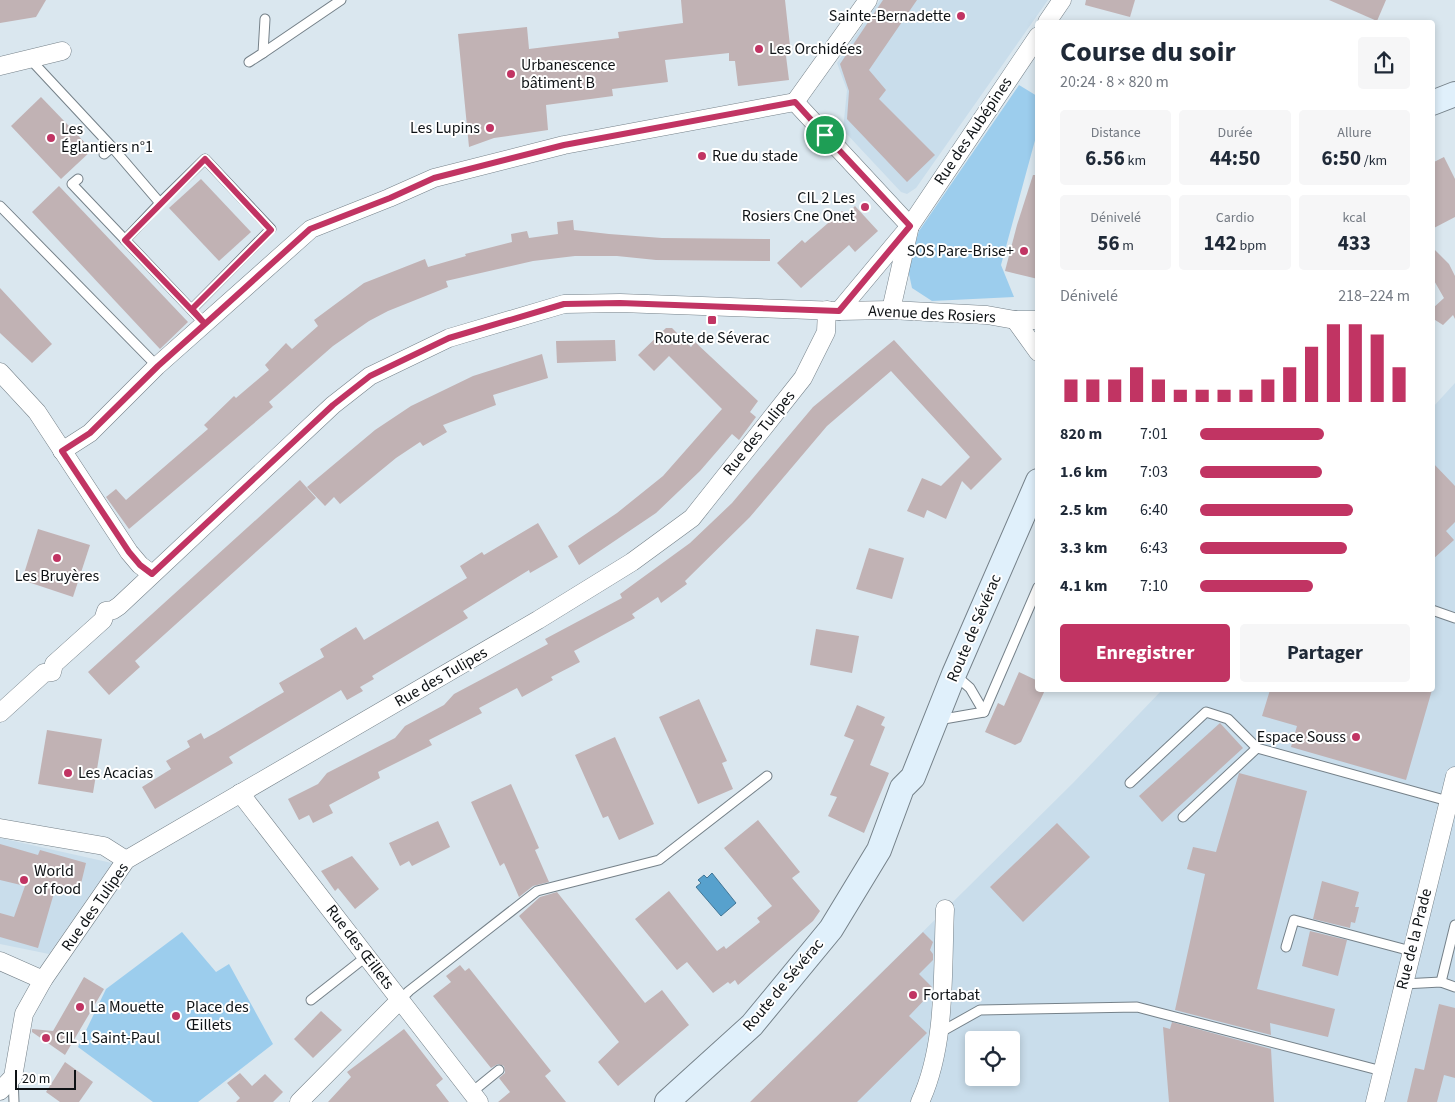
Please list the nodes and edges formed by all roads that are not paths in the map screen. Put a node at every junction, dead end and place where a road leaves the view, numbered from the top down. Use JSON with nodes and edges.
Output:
{"nodes":[{"id":1,"x":341,"y":0,"type":"edge"},
{"id":2,"x":1062,"y":0,"type":"edge"},
{"id":3,"x":866,"y":1,"type":"edge"},
{"id":4,"x":265,"y":19,"type":"dead end"},
{"id":5,"x":1048,"y":20,"type":"edge"},
{"id":6,"x":1035,"y":40,"type":"edge"},
{"id":7,"x":62,"y":51,"type":"dead end"},
{"id":8,"x":263,"y":53,"type":"junction"},
{"id":9,"x":30,"y":59,"type":"junction"},
{"id":10,"x":249,"y":62,"type":"dead end"},
{"id":11,"x":0,"y":66,"type":"edge"},
{"id":12,"x":1455,"y":94,"type":"edge"},
{"id":13,"x":795,"y":102,"type":"junction"},
{"id":14,"x":1435,"y":102,"type":"edge"},
{"id":15,"x":112,"y":147,"type":"junction"},
{"id":16,"x":104,"y":154,"type":"dead end"},
{"id":17,"x":78,"y":179,"type":"dead end"},
{"id":18,"x":160,"y":203,"type":"junction"},
{"id":19,"x":0,"y":206,"type":"edge"},
{"id":20,"x":910,"y":226,"type":"junction"},
{"id":21,"x":125,"y":240,"type":"junction"},
{"id":22,"x":192,"y":309,"type":"junction"},
{"id":23,"x":891,"y":310,"type":"junction"},
{"id":24,"x":833,"y":311,"type":"junction"},
{"id":25,"x":1015,"y":320,"type":"junction"},
{"id":26,"x":1035,"y":320,"type":"edge"},
{"id":27,"x":205,"y":324,"type":"junction"},
{"id":28,"x":1035,"y":348,"type":"edge"},
{"id":29,"x":158,"y":366,"type":"junction"},
{"id":30,"x":0,"y":372,"type":"edge"},
{"id":31,"x":62,"y":451,"type":"junction"},
{"id":32,"x":1035,"y":488,"type":"edge"},
{"id":33,"x":152,"y":574,"type":"junction"},
{"id":34,"x":1035,"y":594,"type":"edge"},
{"id":35,"x":1435,"y":611,"type":"edge"},
{"id":36,"x":1455,"y":618,"type":"edge"},
{"id":37,"x":954,"y":674,"type":"junction"},
{"id":38,"x":984,"y":712,"type":"junction"},
{"id":39,"x":0,"y":713,"type":"edge"},
{"id":40,"x":936,"y":720,"type":"junction"},
{"id":41,"x":1257,"y":748,"type":"junction"},
{"id":42,"x":767,"y":776,"type":"dead end"},
{"id":43,"x":1455,"y":776,"type":"edge"},
{"id":44,"x":1130,"y":783,"type":"dead end"},
{"id":45,"x":240,"y":793,"type":"junction"},
{"id":46,"x":1448,"y":802,"type":"junction"},
{"id":47,"x":1183,"y":817,"type":"dead end"},
{"id":48,"x":0,"y":828,"type":"edge"},
{"id":49,"x":126,"y":860,"type":"junction"},
{"id":50,"x":945,"y":909,"type":"dead end"},
{"id":51,"x":1455,"y":926,"type":"edge"},
{"id":52,"x":1453,"y":938,"type":"edge"},
{"id":53,"x":1286,"y":947,"type":"dead end"},
{"id":54,"x":1412,"y":951,"type":"junction"},
{"id":55,"x":367,"y":956,"type":"junction"},
{"id":56,"x":0,"y":961,"type":"edge"},
{"id":57,"x":43,"y":980,"type":"junction"},
{"id":58,"x":1441,"y":982,"type":"junction"},
{"id":59,"x":1403,"y":984,"type":"junction"},
{"id":60,"x":1455,"y":986,"type":"edge"},
{"id":61,"x":311,"y":1000,"type":"dead end"},
{"id":62,"x":400,"y":1000,"type":"junction"},
{"id":63,"x":939,"y":1033,"type":"junction"},
{"id":64,"x":499,"y":1070,"type":"dead end"},
{"id":65,"x":1382,"y":1071,"type":"junction"},
{"id":66,"x":13,"y":1077,"type":"junction"},
{"id":67,"x":0,"y":1091,"type":"edge"},
{"id":68,"x":476,"y":1097,"type":"edge"},
{"id":69,"x":14,"y":1102,"type":"edge"},
{"id":70,"x":299,"y":1102,"type":"edge"},
{"id":71,"x":667,"y":1102,"type":"edge"},
{"id":72,"x":920,"y":1102,"type":"edge"},
{"id":73,"x":1375,"y":1102,"type":"edge"}],
"edges":[{"from":1,"to":8,"type":"lane"},
{"from":2,"to":5,"type":"street"},
{"from":3,"to":13,"type":"street"},
{"from":4,"to":8,"type":"lane"},
{"from":6,"to":20,"type":"street","name":"Rue des Aubépines"},
{"from":7,"to":9,"type":"street"},
{"from":8,"to":10,"type":"lane"},
{"from":9,"to":11,"type":"street"},
{"from":9,"to":15,"type":"lane"},
{"from":12,"to":14,"type":"main road"},
{"from":13,"to":20,"type":"street"},
{"from":13,"to":27,"type":"street"},
{"from":15,"to":16,"type":"lane"},
{"from":15,"to":18,"type":"lane"},
{"from":17,"to":21,"type":"lane"},
{"from":18,"to":21,"type":"lane"},
{"from":18,"to":22,"type":"lane"},
{"from":19,"to":29,"type":"lane"},
{"from":20,"to":23,"type":"street","name":"Rue des Aubépines"},
{"from":20,"to":24,"type":"street","name":"Rue des Aubépines"},
{"from":21,"to":22,"type":"lane"},
{"from":22,"to":27,"type":"lane"},
{"from":23,"to":24,"type":"street","name":"Avenue des Rosiers"},
{"from":23,"to":25,"type":"street","name":"Avenue des Rosiers"},
{"from":24,"to":33,"type":"street","name":"Avenue des Rosiers"},
{"from":24,"to":45,"type":"street","name":"Rue des Tulipes"},
{"from":25,"to":26,"type":"street","name":"Avenue des Rosiers"},
{"from":25,"to":28,"type":"street","name":"Avenue des Rosiers"},
{"from":27,"to":29,"type":"street"},
{"from":29,"to":31,"type":"street"},
{"from":30,"to":31,"type":"street"},
{"from":31,"to":33,"type":"street"},
{"from":32,"to":37,"type":"main road","name":"Route de Sévérac"},
{"from":33,"to":39,"type":"street","name":"Avenue des Rosiers"},
{"from":34,"to":38,"type":"lane"},
{"from":35,"to":36,"type":"lane"},
{"from":37,"to":38,"type":"lane"},
{"from":37,"to":40,"type":"main road","name":"Route de Sévérac"},
{"from":38,"to":40,"type":"lane"},
{"from":40,"to":71,"type":"main road","name":"Route de Sévérac"},
{"from":41,"to":44,"type":"lane"},
{"from":41,"to":46,"type":"lane"},
{"from":41,"to":47,"type":"lane"},
{"from":42,"to":62,"type":"lane"},
{"from":43,"to":46,"type":"street","name":"Rue de la Prade"},
{"from":45,"to":49,"type":"street","name":"Rue des Tulipes"},
{"from":45,"to":55,"type":"street","name":"Rue des Œillets"},
{"from":46,"to":54,"type":"street","name":"Rue de la Prade"},
{"from":48,"to":49,"type":"street"},
{"from":49,"to":57,"type":"street","name":"Rue des Tulipes"},
{"from":50,"to":63,"type":"street"},
{"from":51,"to":52,"type":"lane"},
{"from":52,"to":58,"type":"lane"},
{"from":53,"to":54,"type":"lane"},
{"from":54,"to":59,"type":"street","name":"Rue de la Prade"},
{"from":55,"to":61,"type":"lane"},
{"from":55,"to":62,"type":"street","name":"Rue des Œillets"},
{"from":56,"to":57,"type":"street"},
{"from":57,"to":66,"type":"street","name":"Rue des Tulipes"},
{"from":58,"to":59,"type":"lane"},
{"from":58,"to":60,"type":"lane"},
{"from":59,"to":65,"type":"street","name":"Rue de la Prade"},
{"from":62,"to":68,"type":"street","name":"Rue des Œillets"},
{"from":62,"to":70,"type":"street"},
{"from":63,"to":65,"type":"lane"},
{"from":63,"to":72,"type":"street"},
{"from":64,"to":68,"type":"lane"},
{"from":65,"to":73,"type":"street","name":"Rue de la Prade"},
{"from":66,"to":67,"type":"street"},
{"from":66,"to":69,"type":"lane"}]}
